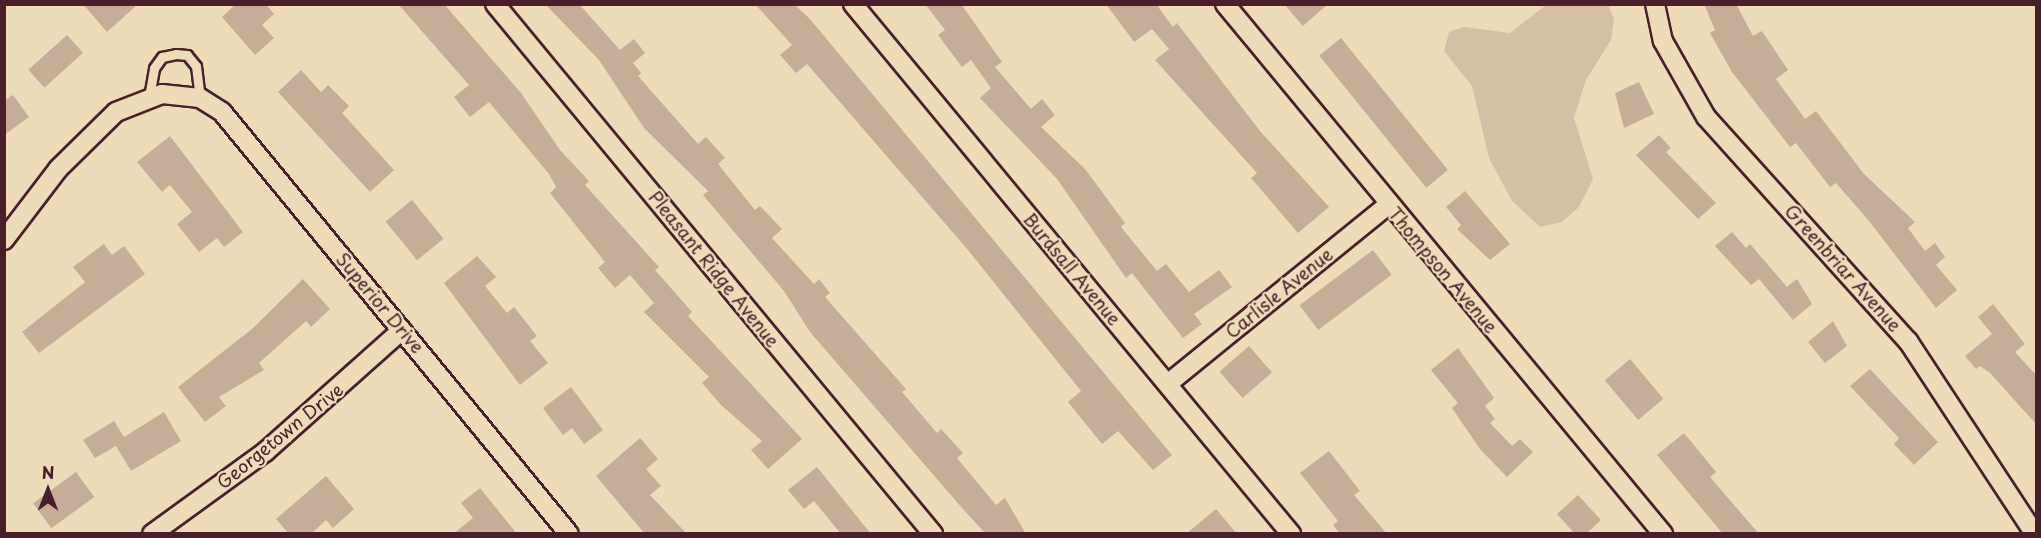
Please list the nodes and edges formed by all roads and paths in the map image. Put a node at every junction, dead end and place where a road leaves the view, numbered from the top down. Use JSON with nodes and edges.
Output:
{"nodes":[{"id":1,"x":495,"y":4,"type":"edge"},
{"id":2,"x":853,"y":4,"type":"edge"},
{"id":3,"x":1225,"y":4,"type":"edge"},
{"id":4,"x":1655,"y":4,"type":"edge"},
{"id":5,"x":149,"y":97,"type":"junction"},
{"id":6,"x":200,"y":98,"type":"junction"},
{"id":7,"x":1389,"y":204,"type":"junction"},
{"id":8,"x":4,"y":240,"type":"edge"},
{"id":9,"x":402,"y":330,"type":"junction"},
{"id":10,"x":1170,"y":382,"type":"junction"},
{"id":11,"x":152,"y":534,"type":"edge"},
{"id":12,"x":569,"y":534,"type":"edge"},
{"id":13,"x":933,"y":534,"type":"edge"},
{"id":14,"x":1291,"y":534,"type":"edge"},
{"id":15,"x":1663,"y":534,"type":"edge"},
{"id":16,"x":2035,"y":534,"type":"edge"}],
"edges":[{"from":1,"to":13,"type":"street","name":"Pleasant Ridge Avenue"},
{"from":2,"to":10,"type":"street","name":"Burdsall Avenue"},
{"from":3,"to":7,"type":"street","name":"Thompson Avenue"},
{"from":4,"to":16,"type":"street","name":"Greenbriar Avenue"},
{"from":5,"to":6,"type":"street","name":"Superior Drive"},
{"from":5,"to":6,"type":"lane"},
{"from":5,"to":8,"type":"street","name":"Superior Drive"},
{"from":6,"to":9,"type":"street","name":"Superior Drive"},
{"from":7,"to":10,"type":"street","name":"Carlisle Avenue"},
{"from":7,"to":15,"type":"street","name":"Thompson Avenue"},
{"from":9,"to":11,"type":"street","name":"Georgetown Drive"},
{"from":9,"to":12,"type":"street","name":"Superior Drive"},
{"from":10,"to":14,"type":"street","name":"Burdsall Avenue"}]}
